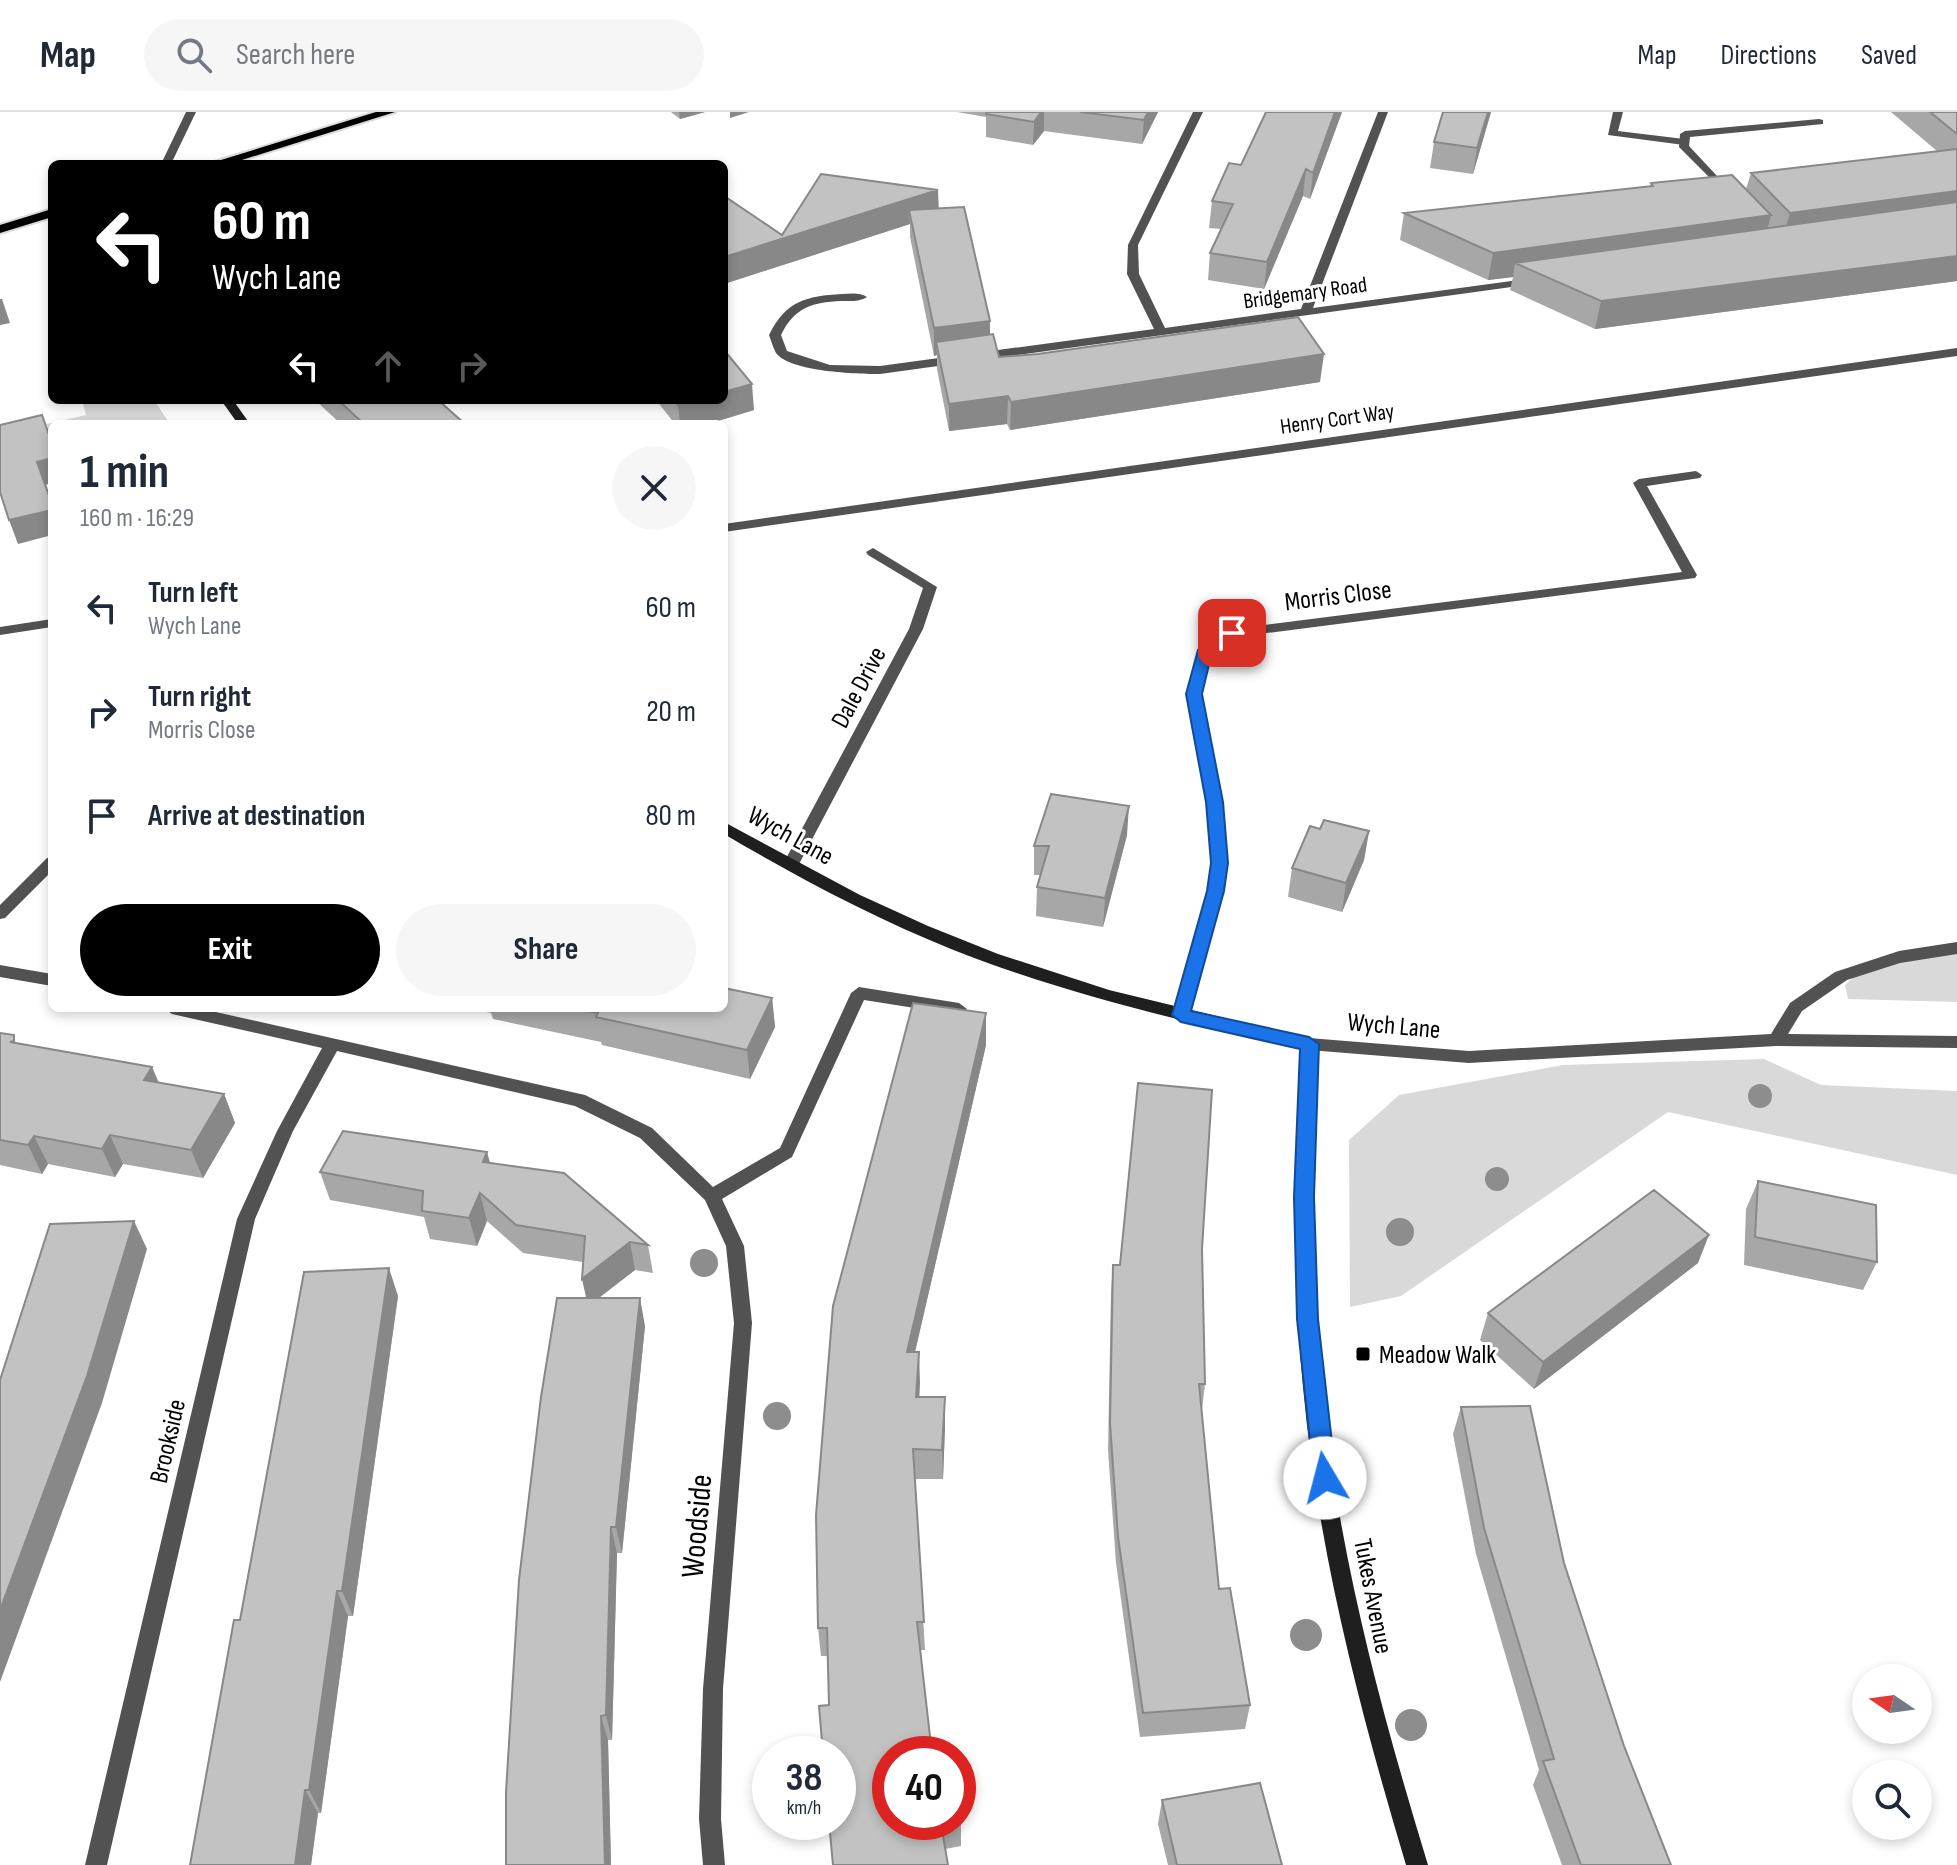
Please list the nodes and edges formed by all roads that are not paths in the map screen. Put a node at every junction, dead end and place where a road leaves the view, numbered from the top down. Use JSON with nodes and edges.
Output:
{"nodes":[{"id":1,"x":191,"y":112,"type":"edge"},
{"id":2,"x":389,"y":112,"type":"edge"},
{"id":3,"x":1198,"y":112,"type":"edge"},
{"id":4,"x":1383,"y":112,"type":"edge"},
{"id":5,"x":1618,"y":112,"type":"edge"},
{"id":6,"x":1819,"y":122,"type":"dead end"},
{"id":7,"x":1684,"y":142,"type":"junction"},
{"id":8,"x":168,"y":160,"type":"edge"},
{"id":9,"x":228,"y":160,"type":"edge"},
{"id":10,"x":1737,"y":202,"type":"edge"},
{"id":11,"x":48,"y":214,"type":"edge"},
{"id":12,"x":0,"y":229,"type":"edge"},
{"id":13,"x":1543,"y":279,"type":"edge"},
{"id":14,"x":861,"y":297,"type":"dead end"},
{"id":15,"x":1306,"y":312,"type":"junction"},
{"id":16,"x":1161,"y":331,"type":"junction"},
{"id":17,"x":1957,"y":352,"type":"edge"},
{"id":18,"x":1696,"y":475,"type":"dead end"},
{"id":19,"x":728,"y":527,"type":"edge"},
{"id":20,"x":873,"y":552,"type":"dead end"},
{"id":21,"x":48,"y":624,"type":"edge"},
{"id":22,"x":0,"y":631,"type":"edge"},
{"id":23,"x":728,"y":829,"type":"edge"},
{"id":24,"x":48,"y":866,"type":"edge"},
{"id":25,"x":790,"y":866,"type":"junction"},
{"id":26,"x":0,"y":914,"type":"edge"},
{"id":27,"x":1957,"y":948,"type":"edge"},
{"id":28,"x":0,"y":971,"type":"edge"},
{"id":29,"x":48,"y":979,"type":"edge"},
{"id":30,"x":959,"y":1009,"type":"edge"},
{"id":31,"x":189,"y":1012,"type":"edge"},
{"id":32,"x":1181,"y":1015,"type":"junction"},
{"id":33,"x":1776,"y":1040,"type":"junction"},
{"id":34,"x":1957,"y":1042,"type":"edge"},
{"id":35,"x":1309,"y":1044,"type":"junction"},
{"id":36,"x":332,"y":1045,"type":"junction"},
{"id":37,"x":712,"y":1196,"type":"junction"},
{"id":38,"x":96,"y":1865,"type":"edge"},
{"id":39,"x":714,"y":1865,"type":"edge"},
{"id":40,"x":1417,"y":1865,"type":"edge"}],
"edges":[{"from":1,"to":8,"type":"street"},
{"from":2,"to":9,"type":"main road"},
{"from":3,"to":16,"type":"street"},
{"from":4,"to":15,"type":"street"},
{"from":5,"to":7,"type":"street"},
{"from":6,"to":7,"type":"street"},
{"from":7,"to":10,"type":"street"},
{"from":11,"to":12,"type":"main road"},
{"from":13,"to":15,"type":"street","name":"Bridgemary Road"},
{"from":14,"to":16,"type":"street","name":"Bridgemary Road"},
{"from":15,"to":16,"type":"street","name":"Bridgemary Road"},
{"from":17,"to":19,"type":"street","name":"Henry Cort Way"},
{"from":18,"to":32,"type":"street","name":"Morris Close"},
{"from":20,"to":25,"type":"street","name":"Dale Drive"},
{"from":21,"to":22,"type":"street"},
{"from":23,"to":25,"type":"street","name":"Wych Lane"},
{"from":24,"to":26,"type":"street"},
{"from":25,"to":32,"type":"street","name":"Wych Lane"},
{"from":27,"to":33,"type":"street"},
{"from":28,"to":29,"type":"street"},
{"from":30,"to":37,"type":"street"},
{"from":31,"to":36,"type":"street","name":"Woodside"},
{"from":32,"to":35,"type":"street","name":"Wych Lane"},
{"from":33,"to":34,"type":"street","name":"Wych Lane"},
{"from":33,"to":35,"type":"street","name":"Wych Lane"},
{"from":35,"to":40,"type":"street","name":"Tukes Avenue"},
{"from":36,"to":37,"type":"street","name":"Woodside"},
{"from":36,"to":38,"type":"street","name":"Brookside"},
{"from":37,"to":39,"type":"street","name":"Woodside"}]}
